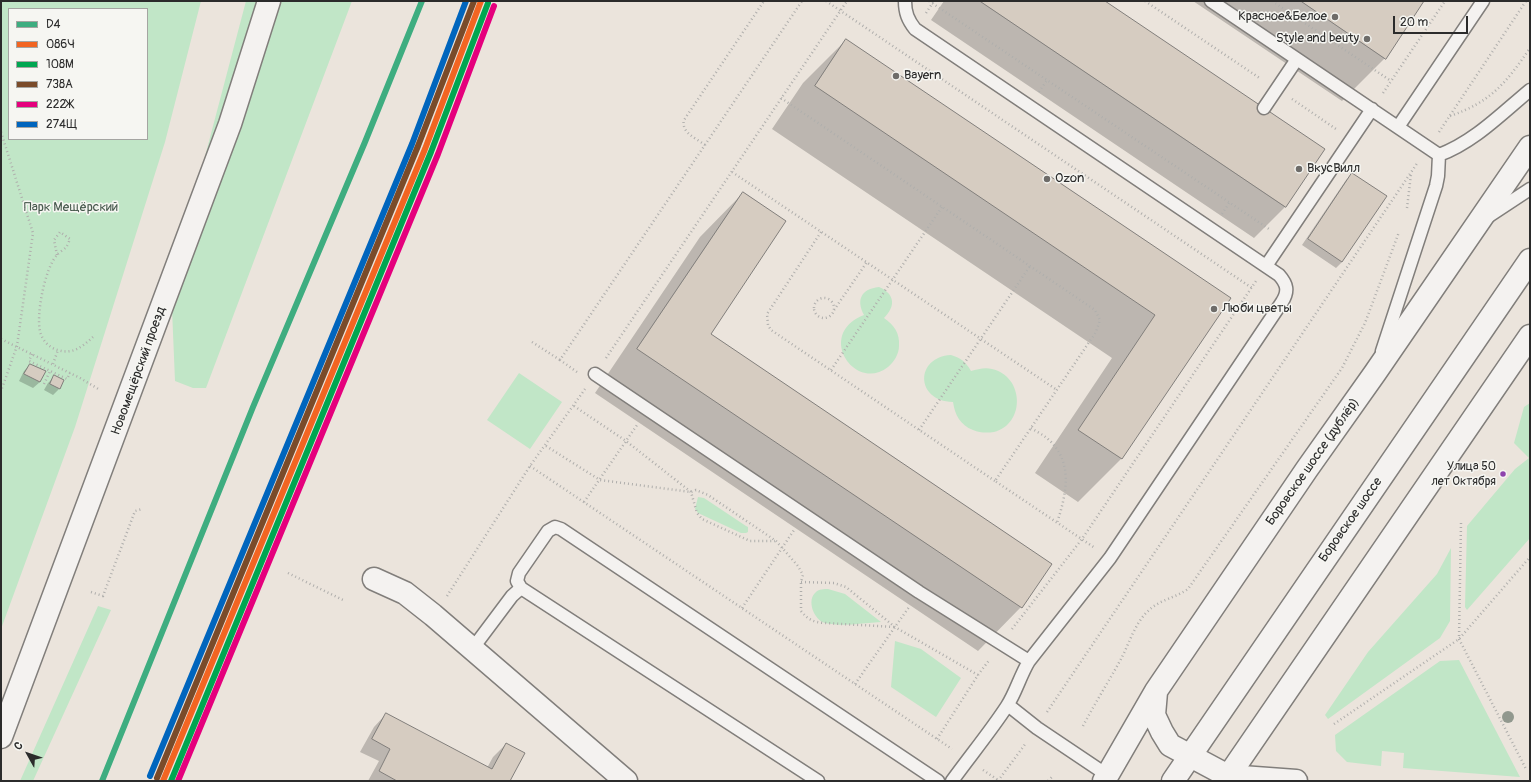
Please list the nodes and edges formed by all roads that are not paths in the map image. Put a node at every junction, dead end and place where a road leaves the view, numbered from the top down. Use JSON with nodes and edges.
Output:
{"nodes":[{"id":1,"x":269,"y":1,"type":"edge"},
{"id":2,"x":905,"y":1,"type":"edge"},
{"id":3,"x":1210,"y":1,"type":"edge"},
{"id":4,"x":1483,"y":1,"type":"edge"},
{"id":5,"x":1297,"y":59,"type":"junction"},
{"id":6,"x":1530,"y":90,"type":"edge"},
{"id":7,"x":1264,"y":108,"type":"dead end"},
{"id":8,"x":1372,"y":109,"type":"junction"},
{"id":9,"x":1398,"y":127,"type":"junction"},
{"id":10,"x":1530,"y":147,"type":"edge"},
{"id":11,"x":1439,"y":155,"type":"junction"},
{"id":12,"x":1530,"y":190,"type":"edge"},
{"id":13,"x":1479,"y":222,"type":"junction"},
{"id":14,"x":1530,"y":260,"type":"edge"},
{"id":15,"x":1266,"y":266,"type":"junction"},
{"id":16,"x":1530,"y":336,"type":"edge"},
{"id":17,"x":1375,"y":373,"type":"junction"},
{"id":18,"x":593,"y":378,"type":"road end"},
{"id":19,"x":374,"y":579,"type":"dead end"},
{"id":20,"x":521,"y":588,"type":"junction"},
{"id":21,"x":473,"y":648,"type":"junction"},
{"id":22,"x":1029,"y":661,"type":"junction"},
{"id":23,"x":1156,"y":691,"type":"junction"},
{"id":24,"x":1008,"y":704,"type":"junction"},
{"id":25,"x":1,"y":738,"type":"edge"},
{"id":26,"x":1189,"y":756,"type":"junction"},
{"id":27,"x":1106,"y":778,"type":"edge"},
{"id":28,"x":1226,"y":779,"type":"edge"},
{"id":29,"x":626,"y":781,"type":"edge"},
{"id":30,"x":818,"y":781,"type":"edge"},
{"id":31,"x":938,"y":781,"type":"edge"},
{"id":32,"x":952,"y":781,"type":"edge"},
{"id":33,"x":1173,"y":781,"type":"edge"},
{"id":34,"x":1296,"y":781,"type":"edge"}],
"edges":[{"from":1,"to":25,"type":"street","name":"Новомещёрский проезд"},
{"from":2,"to":15,"type":"lane"},
{"from":3,"to":5,"type":"lane"},
{"from":4,"to":9,"type":"lane"},
{"from":5,"to":7,"type":"lane"},
{"from":5,"to":8,"type":"lane"},
{"from":6,"to":11,"type":"lane"},
{"from":8,"to":9,"type":"lane"},
{"from":8,"to":15,"type":"lane"},
{"from":9,"to":11,"type":"lane"},
{"from":10,"to":13,"type":"street","name":"Боровское шоссе (дублёр)"},
{"from":11,"to":17,"type":"lane"},
{"from":12,"to":13,"type":"lane"},
{"from":13,"to":17,"type":"street","name":"Боровское шоссе (дублёр)"},
{"from":14,"to":26,"type":"street","name":"Боровское шоссе"},
{"from":15,"to":22,"type":"lane"},
{"from":16,"to":28,"type":"street"},
{"from":17,"to":23,"type":"street","name":"Боровское шоссе (дублёр)"},
{"from":18,"to":22,"type":"lane"},
{"from":19,"to":21,"type":"street"},
{"from":20,"to":21,"type":"lane"},
{"from":20,"to":30,"type":"lane"},
{"from":20,"to":31,"type":"lane"},
{"from":21,"to":29,"type":"street"},
{"from":22,"to":24,"type":"lane"},
{"from":23,"to":26,"type":"street"},
{"from":23,"to":27,"type":"street","name":"Боровское шоссе (дублёр)"},
{"from":24,"to":27,"type":"lane"},
{"from":24,"to":32,"type":"lane"},
{"from":26,"to":28,"type":"street"},
{"from":26,"to":33,"type":"street","name":"Боровское шоссе"},
{"from":28,"to":34,"type":"street"}]}
